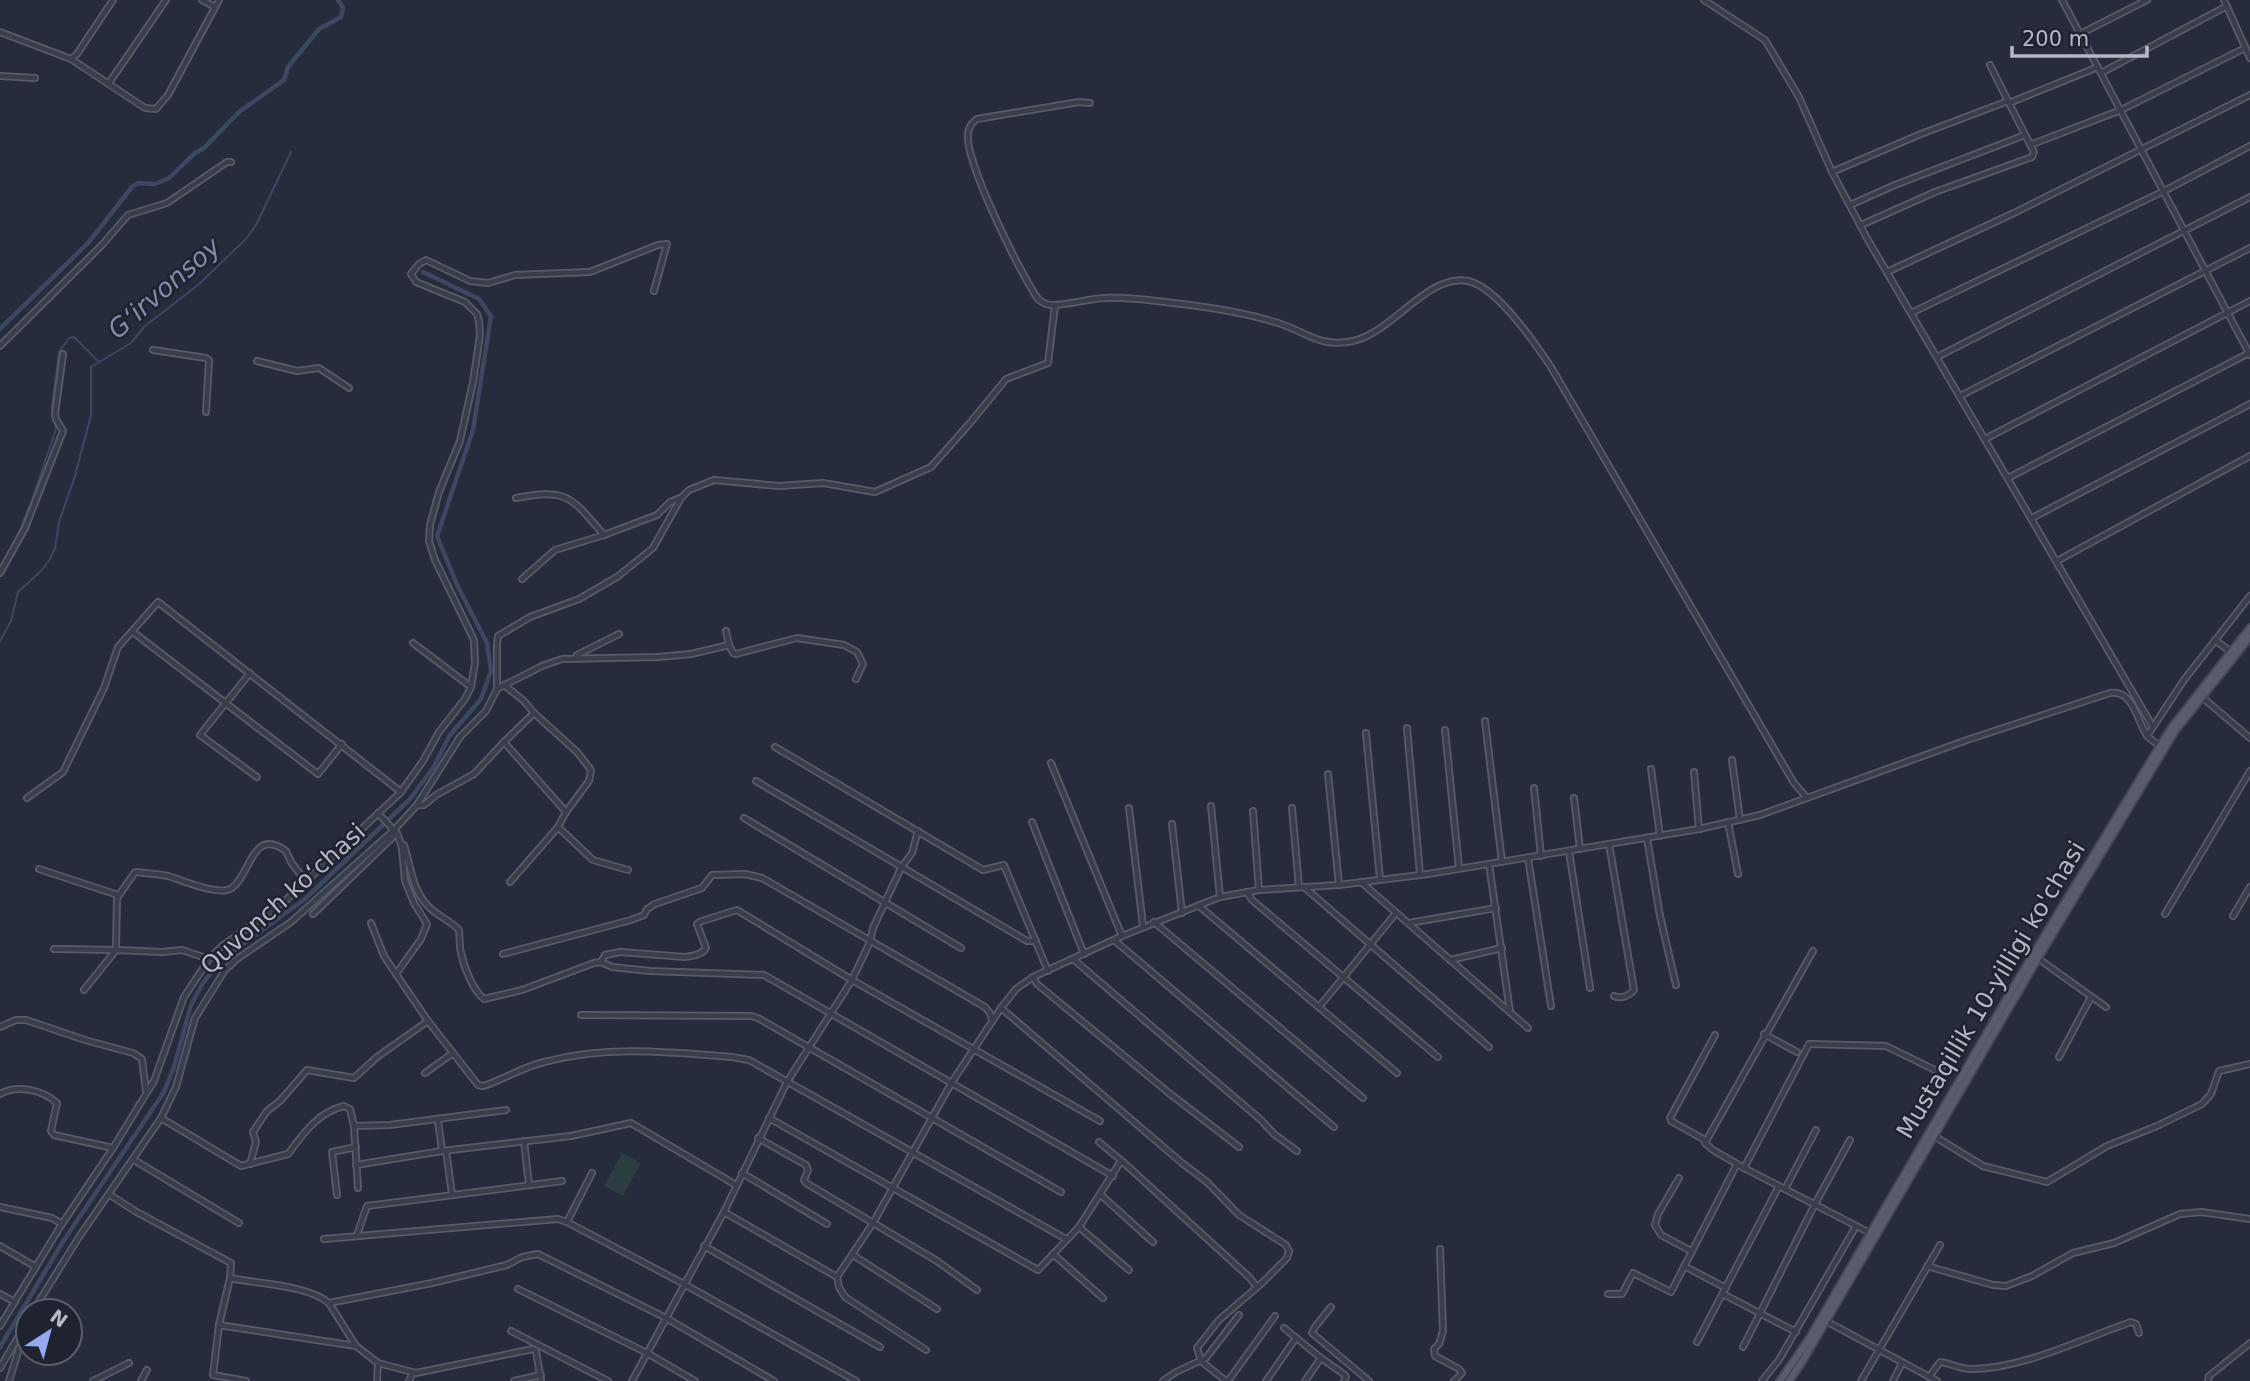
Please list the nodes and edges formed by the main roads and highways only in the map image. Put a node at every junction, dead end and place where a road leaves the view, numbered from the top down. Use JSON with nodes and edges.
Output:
{"nodes":[{"id":1,"x":2250,"y":628,"type":"edge"},
{"id":2,"x":2250,"y":636,"type":"edge"},
{"id":3,"x":2035,"y":956,"type":"junction"},
{"id":4,"x":1780,"y":1381,"type":"edge"},
{"id":5,"x":1789,"y":1381,"type":"edge"}],
"edges":[{"from":1,"to":3,"type":"main road","name":"Mustaqillik 10-yilligi ko'chasi"},
{"from":2,"to":3,"type":"main road","name":"Mustaqillik 10-yilligi ko'chasi"},
{"from":3,"to":4,"type":"main road","name":"Mustaqillik 10-yilligi ko'chasi"},
{"from":3,"to":5,"type":"main road","name":"Mustaqillik 10-yilligi ko'chasi"}]}
